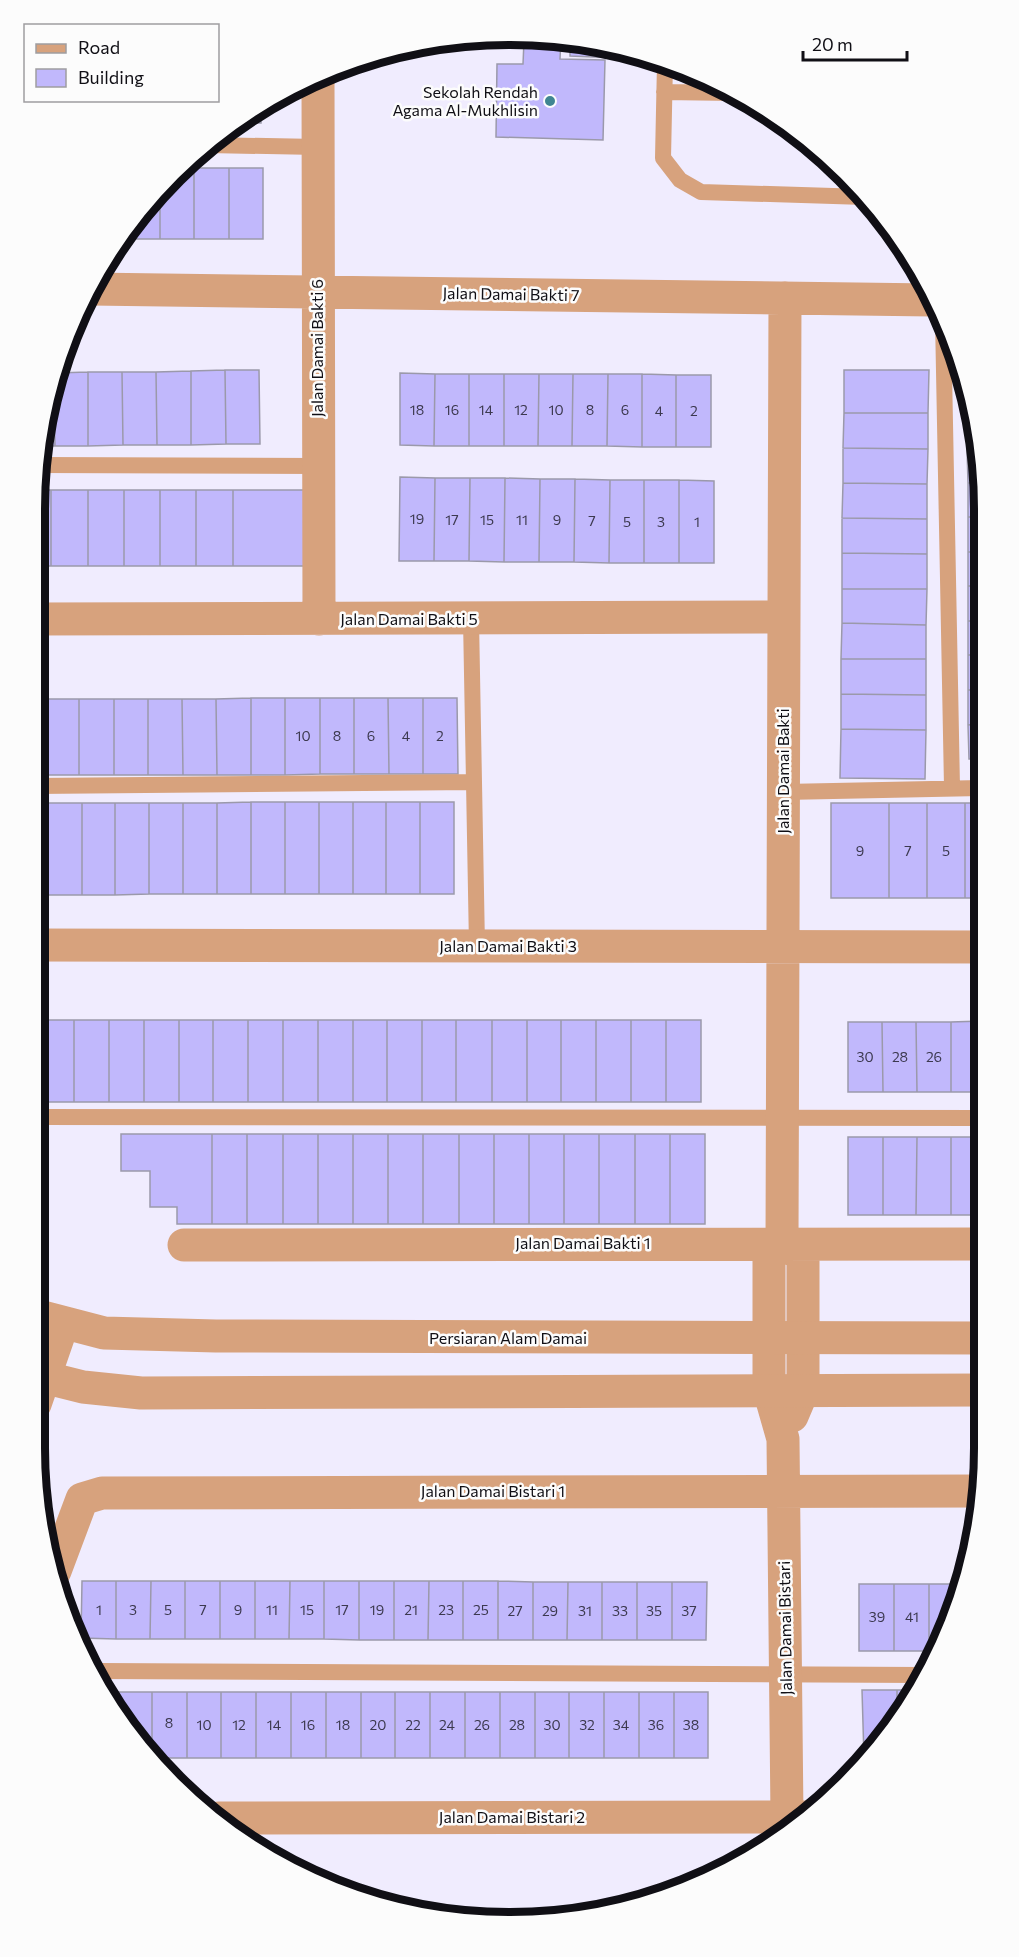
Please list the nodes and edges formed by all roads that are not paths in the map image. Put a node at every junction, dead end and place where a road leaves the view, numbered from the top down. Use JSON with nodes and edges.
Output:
{"nodes":[{"id":1,"x":665,"y":72,"type":"edge"},
{"id":2,"x":318,"y":86,"type":"edge"},
{"id":3,"x":664,"y":92,"type":"junction"},
{"id":4,"x":714,"y":93,"type":"edge"},
{"id":5,"x":222,"y":145,"type":"edge"},
{"id":6,"x":318,"y":147,"type":"junction"},
{"id":7,"x":853,"y":197,"type":"edge"},
{"id":8,"x":101,"y":289,"type":"edge"},
{"id":9,"x":317,"y":292,"type":"junction"},
{"id":10,"x":785,"y":298,"type":"junction"},
{"id":11,"x":924,"y":300,"type":"edge"},
{"id":12,"x":943,"y":345,"type":"edge"},
{"id":13,"x":47,"y":465,"type":"edge"},
{"id":14,"x":318,"y":466,"type":"junction"},
{"id":15,"x":783,"y":617,"type":"junction"},
{"id":16,"x":45,"y":619,"type":"edge"},
{"id":17,"x":319,"y":619,"type":"junction"},
{"id":18,"x":471,"y":619,"type":"junction"},
{"id":19,"x":474,"y":782,"type":"junction"},
{"id":20,"x":45,"y":786,"type":"edge"},
{"id":21,"x":952,"y":787,"type":"junction"},
{"id":22,"x":974,"y":788,"type":"edge"},
{"id":23,"x":784,"y":792,"type":"junction"},
{"id":24,"x":45,"y":945,"type":"edge"},
{"id":25,"x":477,"y":946,"type":"junction"},
{"id":26,"x":783,"y":946,"type":"junction"},
{"id":27,"x":974,"y":946,"type":"edge"},
{"id":28,"x":45,"y":1117,"type":"edge"},
{"id":29,"x":974,"y":1118,"type":"edge"},
{"id":30,"x":783,"y":1120,"type":"junction"},
{"id":31,"x":782,"y":1243,"type":"junction"},
{"id":32,"x":974,"y":1244,"type":"edge"},
{"id":33,"x":184,"y":1245,"type":"dead end"},
{"id":34,"x":49,"y":1319,"type":"edge"},
{"id":35,"x":770,"y":1338,"type":"junction"},
{"id":36,"x":803,"y":1338,"type":"junction"},
{"id":37,"x":974,"y":1338,"type":"edge"},
{"id":38,"x":45,"y":1388,"type":"edge"},
{"id":39,"x":769,"y":1390,"type":"junction"},
{"id":40,"x":803,"y":1390,"type":"junction"},
{"id":41,"x":974,"y":1390,"type":"edge"},
{"id":42,"x":783,"y":1438,"type":"junction"},
{"id":43,"x":783,"y":1490,"type":"junction"},
{"id":44,"x":972,"y":1491,"type":"edge"},
{"id":45,"x":59,"y":1559,"type":"edge"},
{"id":46,"x":102,"y":1671,"type":"edge"},
{"id":47,"x":915,"y":1675,"type":"edge"},
{"id":48,"x":785,"y":1676,"type":"junction"},
{"id":49,"x":796,"y":1813,"type":"edge"},
{"id":50,"x":791,"y":1817,"type":"edge"},
{"id":51,"x":230,"y":1818,"type":"edge"}],
"edges":[{"from":1,"to":3,"type":"lane"},
{"from":2,"to":6,"type":"street","name":"Jalan Damai Bakti 6"},
{"from":3,"to":4,"type":"lane"},
{"from":3,"to":7,"type":"lane"},
{"from":5,"to":6,"type":"lane"},
{"from":6,"to":9,"type":"street","name":"Jalan Damai Bakti 6"},
{"from":8,"to":9,"type":"street","name":"Jalan Damai Bakti 7"},
{"from":9,"to":10,"type":"street","name":"Jalan Damai Bakti 7"},
{"from":9,"to":14,"type":"street","name":"Jalan Damai Bakti 6"},
{"from":10,"to":11,"type":"street","name":"Jalan Damai Bakti 7"},
{"from":10,"to":15,"type":"street","name":"Jalan Damai Bakti"},
{"from":12,"to":21,"type":"lane"},
{"from":13,"to":14,"type":"lane"},
{"from":14,"to":17,"type":"street","name":"Jalan Damai Bakti 6"},
{"from":15,"to":18,"type":"street","name":"Jalan Damai Bakti 5"},
{"from":15,"to":23,"type":"street","name":"Jalan Damai Bakti"},
{"from":16,"to":17,"type":"street","name":"Jalan Damai Bakti 5"},
{"from":17,"to":18,"type":"street","name":"Jalan Damai Bakti 5"},
{"from":18,"to":19,"type":"lane"},
{"from":19,"to":20,"type":"lane"},
{"from":19,"to":25,"type":"lane"},
{"from":21,"to":22,"type":"lane"},
{"from":21,"to":23,"type":"lane"},
{"from":23,"to":26,"type":"street","name":"Jalan Damai Bakti"},
{"from":24,"to":25,"type":"street","name":"Jalan Damai Bakti 3"},
{"from":25,"to":26,"type":"street","name":"Jalan Damai Bakti 3"},
{"from":26,"to":27,"type":"street","name":"Jalan Damai Bakti 3"},
{"from":26,"to":30,"type":"street","name":"Jalan Damai Bakti"},
{"from":28,"to":30,"type":"lane"},
{"from":29,"to":30,"type":"lane"},
{"from":30,"to":31,"type":"street","name":"Jalan Damai Bakti"},
{"from":31,"to":32,"type":"street","name":"Jalan Damai Bakti 1"},
{"from":31,"to":33,"type":"street","name":"Jalan Damai Bakti 1"},
{"from":31,"to":35,"type":"street","name":"Jalan Damai Bakti"},
{"from":31,"to":36,"type":"street"},
{"from":34,"to":35,"type":"street","name":"Persiaran Alam Damai"},
{"from":34,"to":38,"type":"street"},
{"from":35,"to":36,"type":"street","name":"Persiaran Alam Damai"},
{"from":35,"to":39,"type":"street","name":"Jalan Damai Bakti"},
{"from":36,"to":37,"type":"street","name":"Persiaran Alam Damai"},
{"from":36,"to":40,"type":"street"},
{"from":38,"to":39,"type":"street"},
{"from":39,"to":40,"type":"street"},
{"from":39,"to":42,"type":"street","name":"Jalan Damai Bistari"},
{"from":40,"to":41,"type":"street"},
{"from":40,"to":42,"type":"street","name":"Jalan Damai Bistari"},
{"from":42,"to":43,"type":"street","name":"Jalan Damai Bistari"},
{"from":43,"to":44,"type":"street","name":"Jalan Damai Bistari 1"},
{"from":43,"to":45,"type":"street","name":"Jalan Damai Bistari 1"},
{"from":43,"to":48,"type":"street","name":"Jalan Damai Bistari"},
{"from":46,"to":48,"type":"lane"},
{"from":47,"to":48,"type":"lane"},
{"from":48,"to":49,"type":"street","name":"Jalan Damai Bistari"},
{"from":50,"to":51,"type":"street","name":"Jalan Damai Bistari 2"}]}
